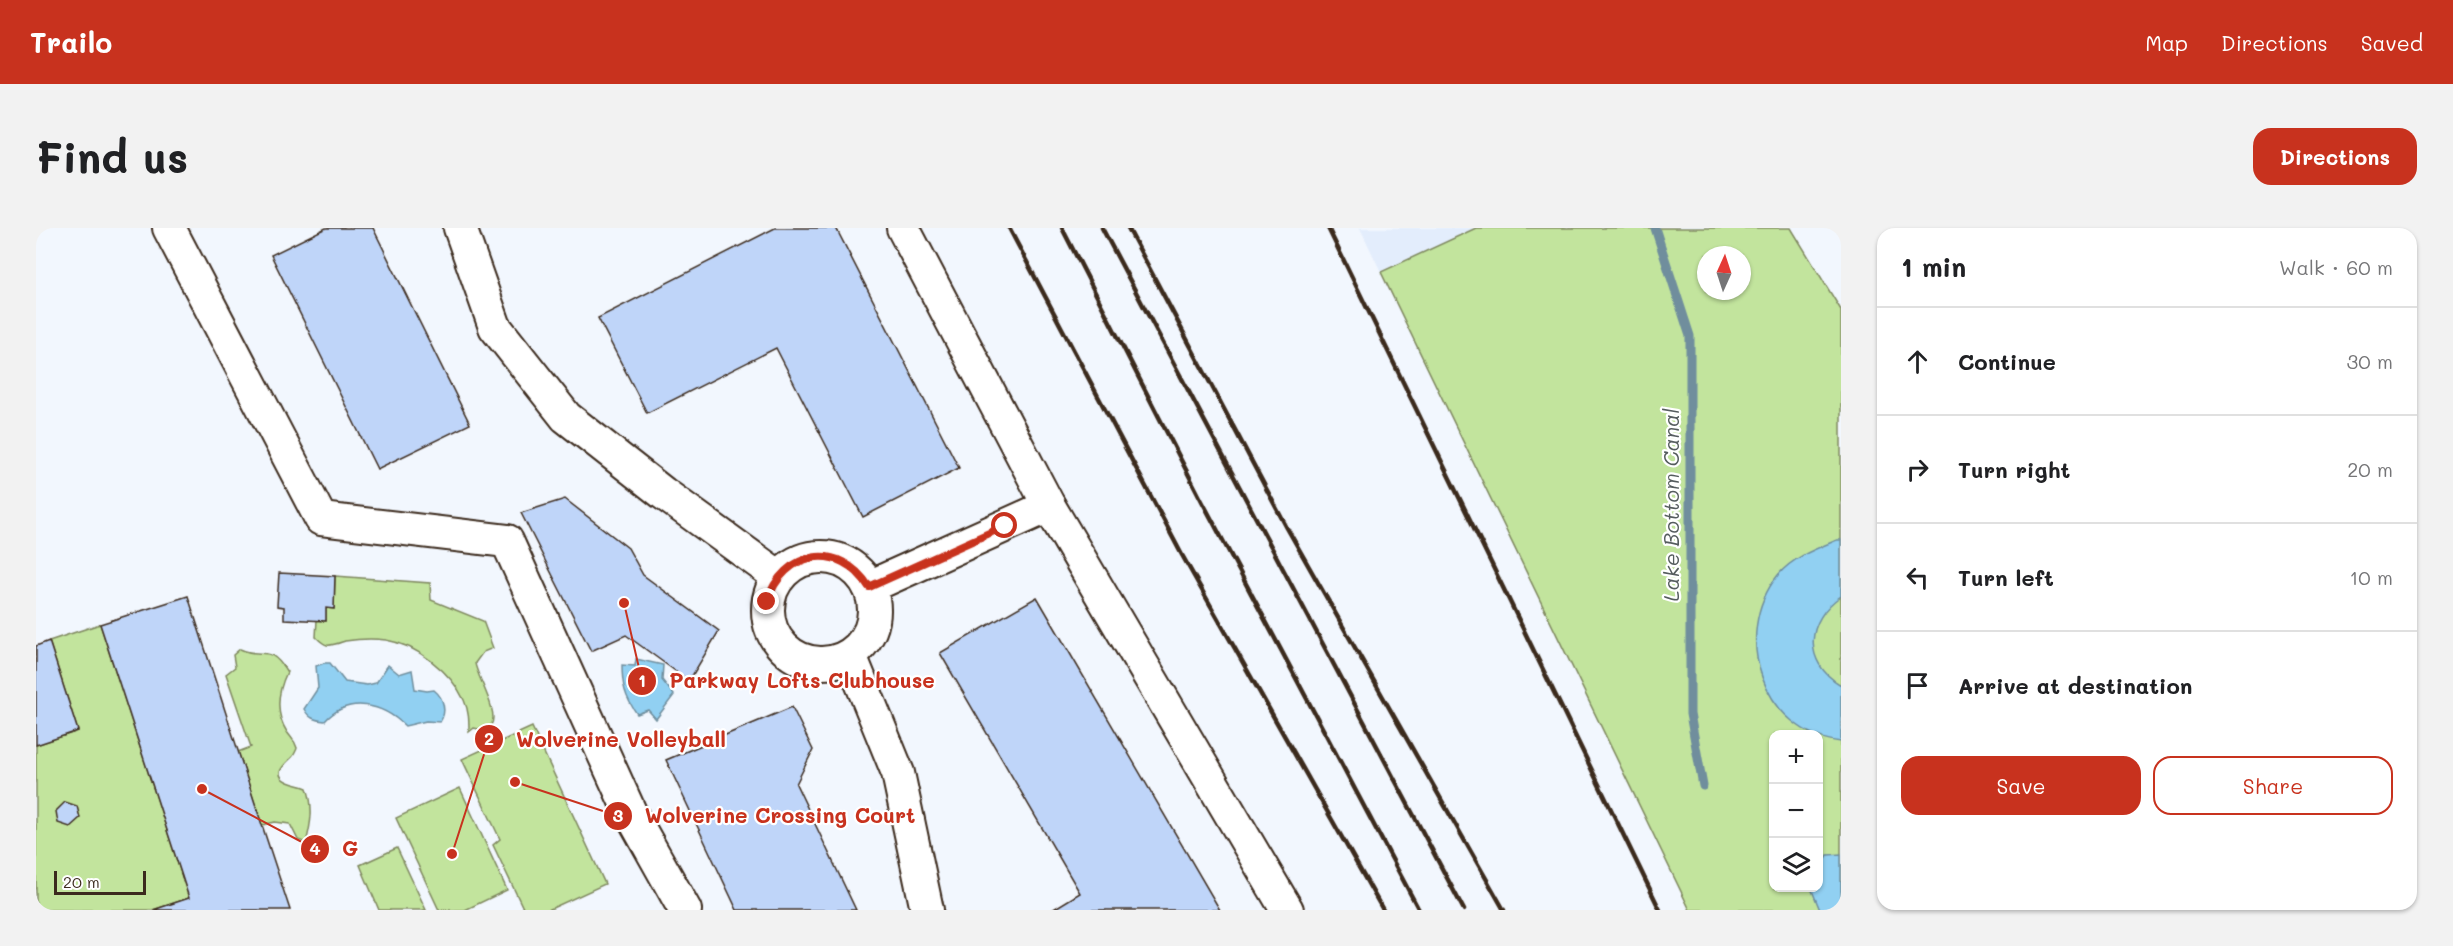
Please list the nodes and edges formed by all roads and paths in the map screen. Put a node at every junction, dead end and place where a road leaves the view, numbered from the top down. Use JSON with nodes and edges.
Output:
{"nodes":[{"id":1,"x":169,"y":228,"type":"edge"},
{"id":2,"x":460,"y":228,"type":"edge"},
{"id":3,"x":903,"y":228,"type":"edge"},
{"id":4,"x":1048,"y":506,"type":"junction"},
{"id":5,"x":778,"y":577,"type":"junction"},
{"id":6,"x":869,"y":587,"type":"junction"},
{"id":7,"x":850,"y":655,"type":"junction"},
{"id":8,"x":685,"y":910,"type":"edge"},
{"id":9,"x":927,"y":910,"type":"edge"},
{"id":10,"x":1287,"y":910,"type":"edge"}],
"edges":[{"from":1,"to":8,"type":"street"},
{"from":2,"to":5,"type":"street"},
{"from":3,"to":4,"type":"street"},
{"from":4,"to":6,"type":"street"},
{"from":4,"to":10,"type":"street"},
{"from":5,"to":6,"type":"street"},
{"from":5,"to":7,"type":"street"},
{"from":6,"to":7,"type":"street"},
{"from":7,"to":9,"type":"street"}]}
